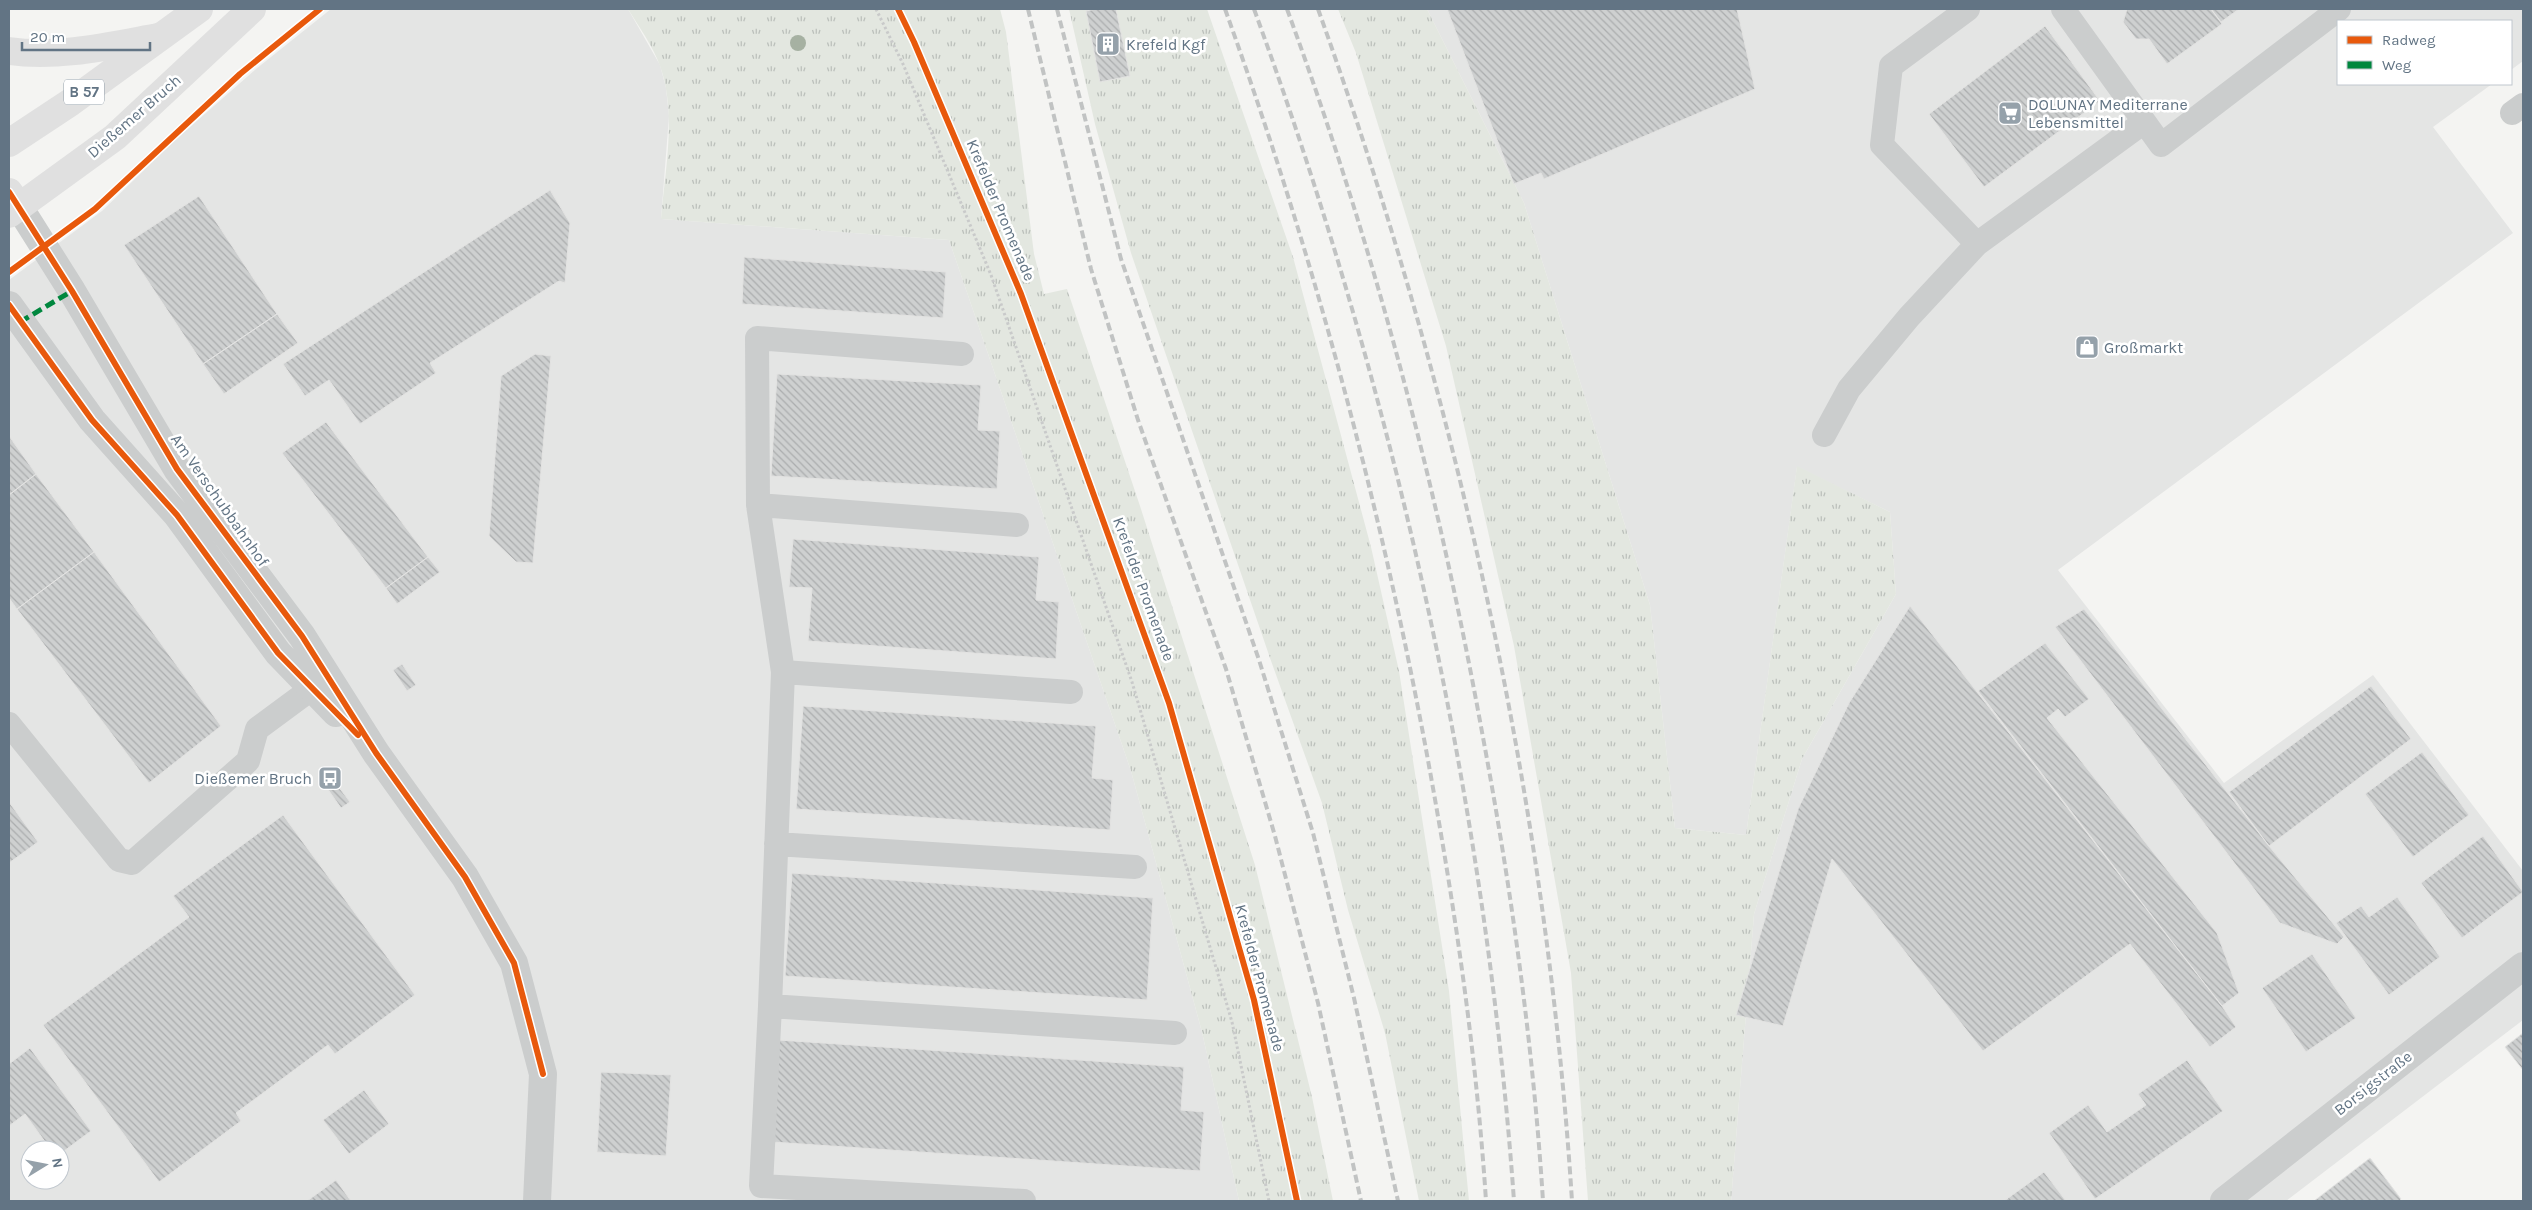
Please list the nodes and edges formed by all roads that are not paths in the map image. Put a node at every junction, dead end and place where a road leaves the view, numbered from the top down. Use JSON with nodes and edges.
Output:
{"nodes":[{"id":1,"x":199,"y":9,"type":"edge"},
{"id":2,"x":252,"y":9,"type":"edge"},
{"id":3,"x":1968,"y":9,"type":"edge"},
{"id":4,"x":2064,"y":9,"type":"edge"},
{"id":5,"x":2339,"y":9,"type":"edge"},
{"id":6,"x":158,"y":38,"type":"junction"},
{"id":7,"x":9,"y":51,"type":"edge"},
{"id":8,"x":2144,"y":122,"type":"junction"},
{"id":9,"x":9,"y":143,"type":"edge"},
{"id":10,"x":12,"y":205,"type":"edge"},
{"id":11,"x":1977,"y":244,"type":"junction"},
{"id":12,"x":9,"y":305,"type":"edge"},
{"id":13,"x":962,"y":354,"type":"dead end"},
{"id":14,"x":1824,"y":435,"type":"dead end"},
{"id":15,"x":758,"y":506,"type":"junction"},
{"id":16,"x":1017,"y":525,"type":"dead end"},
{"id":17,"x":783,"y":672,"type":"junction"},
{"id":18,"x":320,"y":683,"type":"junction"},
{"id":19,"x":1071,"y":692,"type":"dead end"},
{"id":20,"x":9,"y":724,"type":"edge"},
{"id":21,"x":776,"y":844,"type":"junction"},
{"id":22,"x":1136,"y":867,"type":"dead end"},
{"id":23,"x":2523,"y":966,"type":"edge"},
{"id":24,"x":770,"y":1006,"type":"junction"},
{"id":25,"x":1175,"y":1033,"type":"dead end"},
{"id":26,"x":976,"y":1200,"type":"edge"},
{"id":27,"x":536,"y":1201,"type":"edge"},
{"id":28,"x":1024,"y":1201,"type":"edge"},
{"id":29,"x":2224,"y":1201,"type":"edge"}],
"edges":[{"from":1,"to":6,"type":"main road","number":"B 57"},
{"from":2,"to":10,"type":"main road","name":"Dießemer Bruch"},
{"from":3,"to":11,"type":"lane"},
{"from":4,"to":8,"type":"lane"},
{"from":5,"to":8,"type":"lane"},
{"from":6,"to":7,"type":"main road"},
{"from":6,"to":9,"type":"main road","number":"B 57"},
{"from":8,"to":11,"type":"lane"},
{"from":10,"to":18,"type":"street","name":"Am Verschubbahnhof"},
{"from":11,"to":14,"type":"lane"},
{"from":12,"to":18,"type":"street","name":"Am Verschubbahnhof"},
{"from":13,"to":15,"type":"lane"},
{"from":15,"to":16,"type":"lane"},
{"from":15,"to":17,"type":"lane"},
{"from":17,"to":19,"type":"lane"},
{"from":17,"to":21,"type":"lane"},
{"from":18,"to":20,"type":"lane"},
{"from":18,"to":27,"type":"street","name":"Am Verschubbahnhof"},
{"from":21,"to":22,"type":"lane"},
{"from":21,"to":24,"type":"lane"},
{"from":23,"to":29,"type":"street","name":"Borsigstraße"},
{"from":24,"to":25,"type":"lane"},
{"from":24,"to":26,"type":"lane"},
{"from":26,"to":28,"type":"lane"}]}
